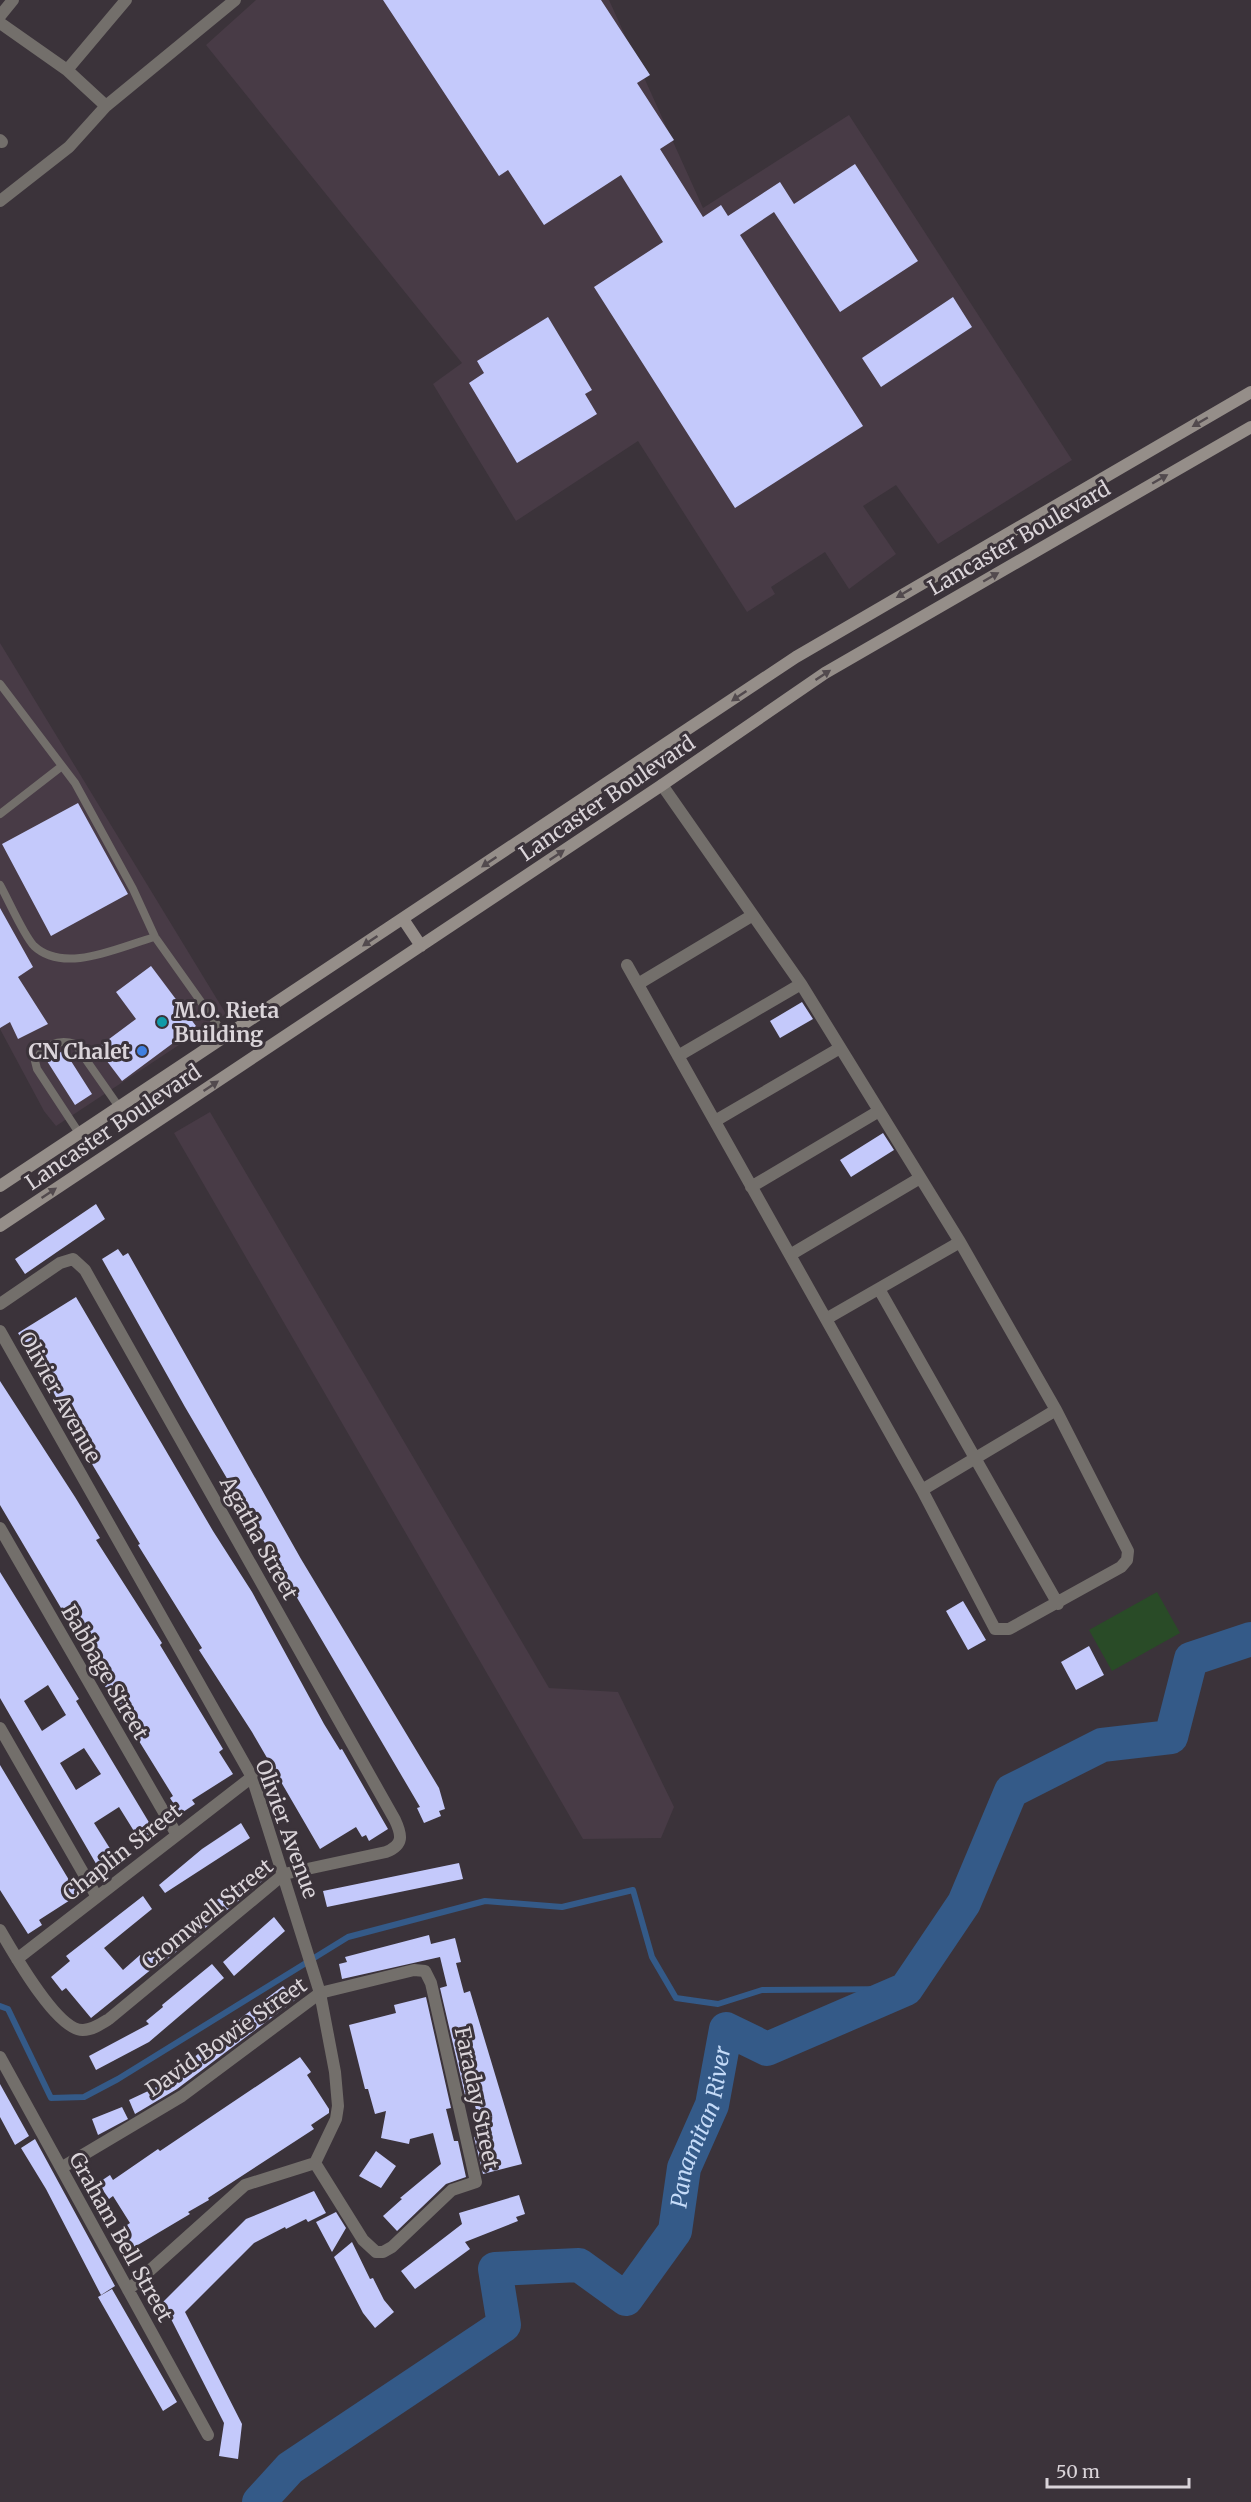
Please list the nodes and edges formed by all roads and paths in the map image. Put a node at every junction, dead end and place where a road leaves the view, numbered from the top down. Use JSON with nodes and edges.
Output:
{"nodes":[{"id":1,"x":13,"y":0,"type":"edge"},
{"id":2,"x":126,"y":0,"type":"edge"},
{"id":3,"x":235,"y":0,"type":"edge"},
{"id":4,"x":0,"y":16,"type":"edge"},
{"id":5,"x":0,"y":23,"type":"edge"},
{"id":6,"x":67,"y":70,"type":"junction"},
{"id":7,"x":106,"y":106,"type":"junction"},
{"id":8,"x":0,"y":201,"type":"edge"},
{"id":9,"x":1251,"y":392,"type":"edge"},
{"id":10,"x":1251,"y":427,"type":"edge"},
{"id":11,"x":0,"y":684,"type":"edge"},
{"id":12,"x":62,"y":766,"type":"junction"},
{"id":13,"x":662,"y":785,"type":"junction"},
{"id":14,"x":0,"y":814,"type":"edge"},
{"id":15,"x":0,"y":885,"type":"edge"},
{"id":16,"x":753,"y":915,"type":"junction"},
{"id":17,"x":403,"y":919,"type":"junction"},
{"id":18,"x":154,"y":937,"type":"junction"},
{"id":19,"x":421,"y":946,"type":"junction"},
{"id":20,"x":627,"y":965,"type":"dead end"},
{"id":21,"x":638,"y":984,"type":"junction"},
{"id":22,"x":801,"y":984,"type":"junction"},
{"id":23,"x":226,"y":1037,"type":"junction"},
{"id":24,"x":840,"y":1048,"type":"junction"},
{"id":25,"x":678,"y":1056,"type":"junction"},
{"id":26,"x":119,"y":1107,"type":"junction"},
{"id":27,"x":879,"y":1111,"type":"junction"},
{"id":28,"x":715,"y":1121,"type":"junction"},
{"id":29,"x":79,"y":1133,"type":"junction"},
{"id":30,"x":920,"y":1178,"type":"junction"},
{"id":31,"x":0,"y":1186,"type":"edge"},
{"id":32,"x":751,"y":1187,"type":"junction"},
{"id":33,"x":0,"y":1226,"type":"edge"},
{"id":34,"x":960,"y":1242,"type":"junction"},
{"id":35,"x":790,"y":1255,"type":"junction"},
{"id":36,"x":879,"y":1289,"type":"junction"},
{"id":37,"x":0,"y":1304,"type":"edge"},
{"id":38,"x":826,"y":1318,"type":"junction"},
{"id":39,"x":0,"y":1331,"type":"edge"},
{"id":40,"x":1056,"y":1410,"type":"junction"},
{"id":41,"x":974,"y":1456,"type":"junction"},
{"id":42,"x":922,"y":1490,"type":"junction"},
{"id":43,"x":0,"y":1528,"type":"edge"},
{"id":44,"x":1058,"y":1604,"type":"junction"},
{"id":45,"x":0,"y":1728,"type":"edge"},
{"id":46,"x":252,"y":1777,"type":"junction"},
{"id":47,"x":177,"y":1835,"type":"junction"},
{"id":48,"x":401,"y":1841,"type":"joint"},
{"id":49,"x":284,"y":1874,"type":"junction"},
{"id":50,"x":97,"y":1897,"type":"junction"},
{"id":51,"x":0,"y":1930,"type":"edge"},
{"id":52,"x":17,"y":1959,"type":"junction"},
{"id":53,"x":425,"y":1971,"type":"joint"},
{"id":54,"x":320,"y":1993,"type":"junction"},
{"id":55,"x":0,"y":2057,"type":"edge"},
{"id":56,"x":315,"y":2163,"type":"junction"},
{"id":57,"x":61,"y":2168,"type":"junction"},
{"id":58,"x":128,"y":2290,"type":"junction"},
{"id":59,"x":208,"y":2435,"type":"dead end"}],
"edges":[{"from":1,"to":4,"type":"street"},
{"from":2,"to":6,"type":"street"},
{"from":3,"to":7,"type":"street"},
{"from":5,"to":6,"type":"street"},
{"from":6,"to":7,"type":"street"},
{"from":7,"to":8,"type":"street"},
{"from":9,"to":17,"type":"main road","name":"Lancaster Boulevard","one_way":true},
{"from":13,"to":10,"type":"main road","name":"Lancaster Boulevard","one_way":true},
{"from":11,"to":12,"type":"lane"},
{"from":12,"to":14,"type":"lane"},
{"from":12,"to":18,"type":"lane"},
{"from":13,"to":16,"type":"street"},
{"from":19,"to":13,"type":"main road","name":"Lancaster Boulevard","one_way":true},
{"from":15,"to":18,"type":"lane"},
{"from":16,"to":21,"type":"street"},
{"from":16,"to":22,"type":"street"},
{"from":17,"to":19,"type":"main road"},
{"from":17,"to":23,"type":"main road","name":"Lancaster Boulevard","one_way":true},
{"from":18,"to":23,"type":"lane"},
{"from":33,"to":19,"type":"main road","name":"Lancaster Boulevard","one_way":true},
{"from":20,"to":21,"type":"street"},
{"from":21,"to":25,"type":"street"},
{"from":22,"to":24,"type":"street"},
{"from":22,"to":25,"type":"street"},
{"from":23,"to":26,"type":"main road","name":"Lancaster Boulevard"},
{"from":24,"to":27,"type":"street"},
{"from":24,"to":28,"type":"street"},
{"from":25,"to":28,"type":"street"},
{"from":26,"to":29,"type":"main road","name":"Lancaster Boulevard"},
{"from":26,"to":29,"type":"lane"},
{"from":27,"to":30,"type":"street"},
{"from":27,"to":32,"type":"street"},
{"from":28,"to":32,"type":"street"},
{"from":29,"to":31,"type":"main road","name":"Lancaster Boulevard"},
{"from":30,"to":34,"type":"street"},
{"from":30,"to":35,"type":"street"},
{"from":32,"to":35,"type":"street"},
{"from":34,"to":36,"type":"street"},
{"from":34,"to":40,"type":"street"},
{"from":35,"to":38,"type":"street"},
{"from":36,"to":38,"type":"street"},
{"from":36,"to":41,"type":"street"},
{"from":37,"to":48,"type":"street","name":"Agatha Street"},
{"from":38,"to":42,"type":"street"},
{"from":39,"to":46,"type":"street","name":"Olivier Avenue"},
{"from":40,"to":41,"type":"street"},
{"from":40,"to":44,"type":"street"},
{"from":41,"to":42,"type":"street"},
{"from":41,"to":44,"type":"street"},
{"from":42,"to":44,"type":"street"},
{"from":43,"to":47,"type":"street","name":"Babbage Street"},
{"from":45,"to":50,"type":"street"},
{"from":46,"to":47,"type":"street","name":"Chaplin Street"},
{"from":46,"to":49,"type":"street","name":"Olivier Avenue"},
{"from":47,"to":50,"type":"street","name":"Chaplin Street"},
{"from":48,"to":49,"type":"street","name":"Cromwell Street"},
{"from":49,"to":52,"type":"street","name":"Cromwell Street"},
{"from":49,"to":54,"type":"street","name":"Olivier Avenue"},
{"from":50,"to":52,"type":"street","name":"Chaplin Street"},
{"from":51,"to":52,"type":"street"},
{"from":53,"to":54,"type":"street","name":"David Bowie Street"},
{"from":53,"to":56,"type":"street","name":"Faraday Street"},
{"from":54,"to":56,"type":"street","name":"Olivier Avenue"},
{"from":54,"to":57,"type":"street","name":"David Bowie Street"},
{"from":55,"to":57,"type":"street","name":"Graham Bell Street"},
{"from":56,"to":58,"type":"street"},
{"from":57,"to":58,"type":"street","name":"Graham Bell Street"},
{"from":58,"to":59,"type":"street","name":"Graham Bell Street"}]}
